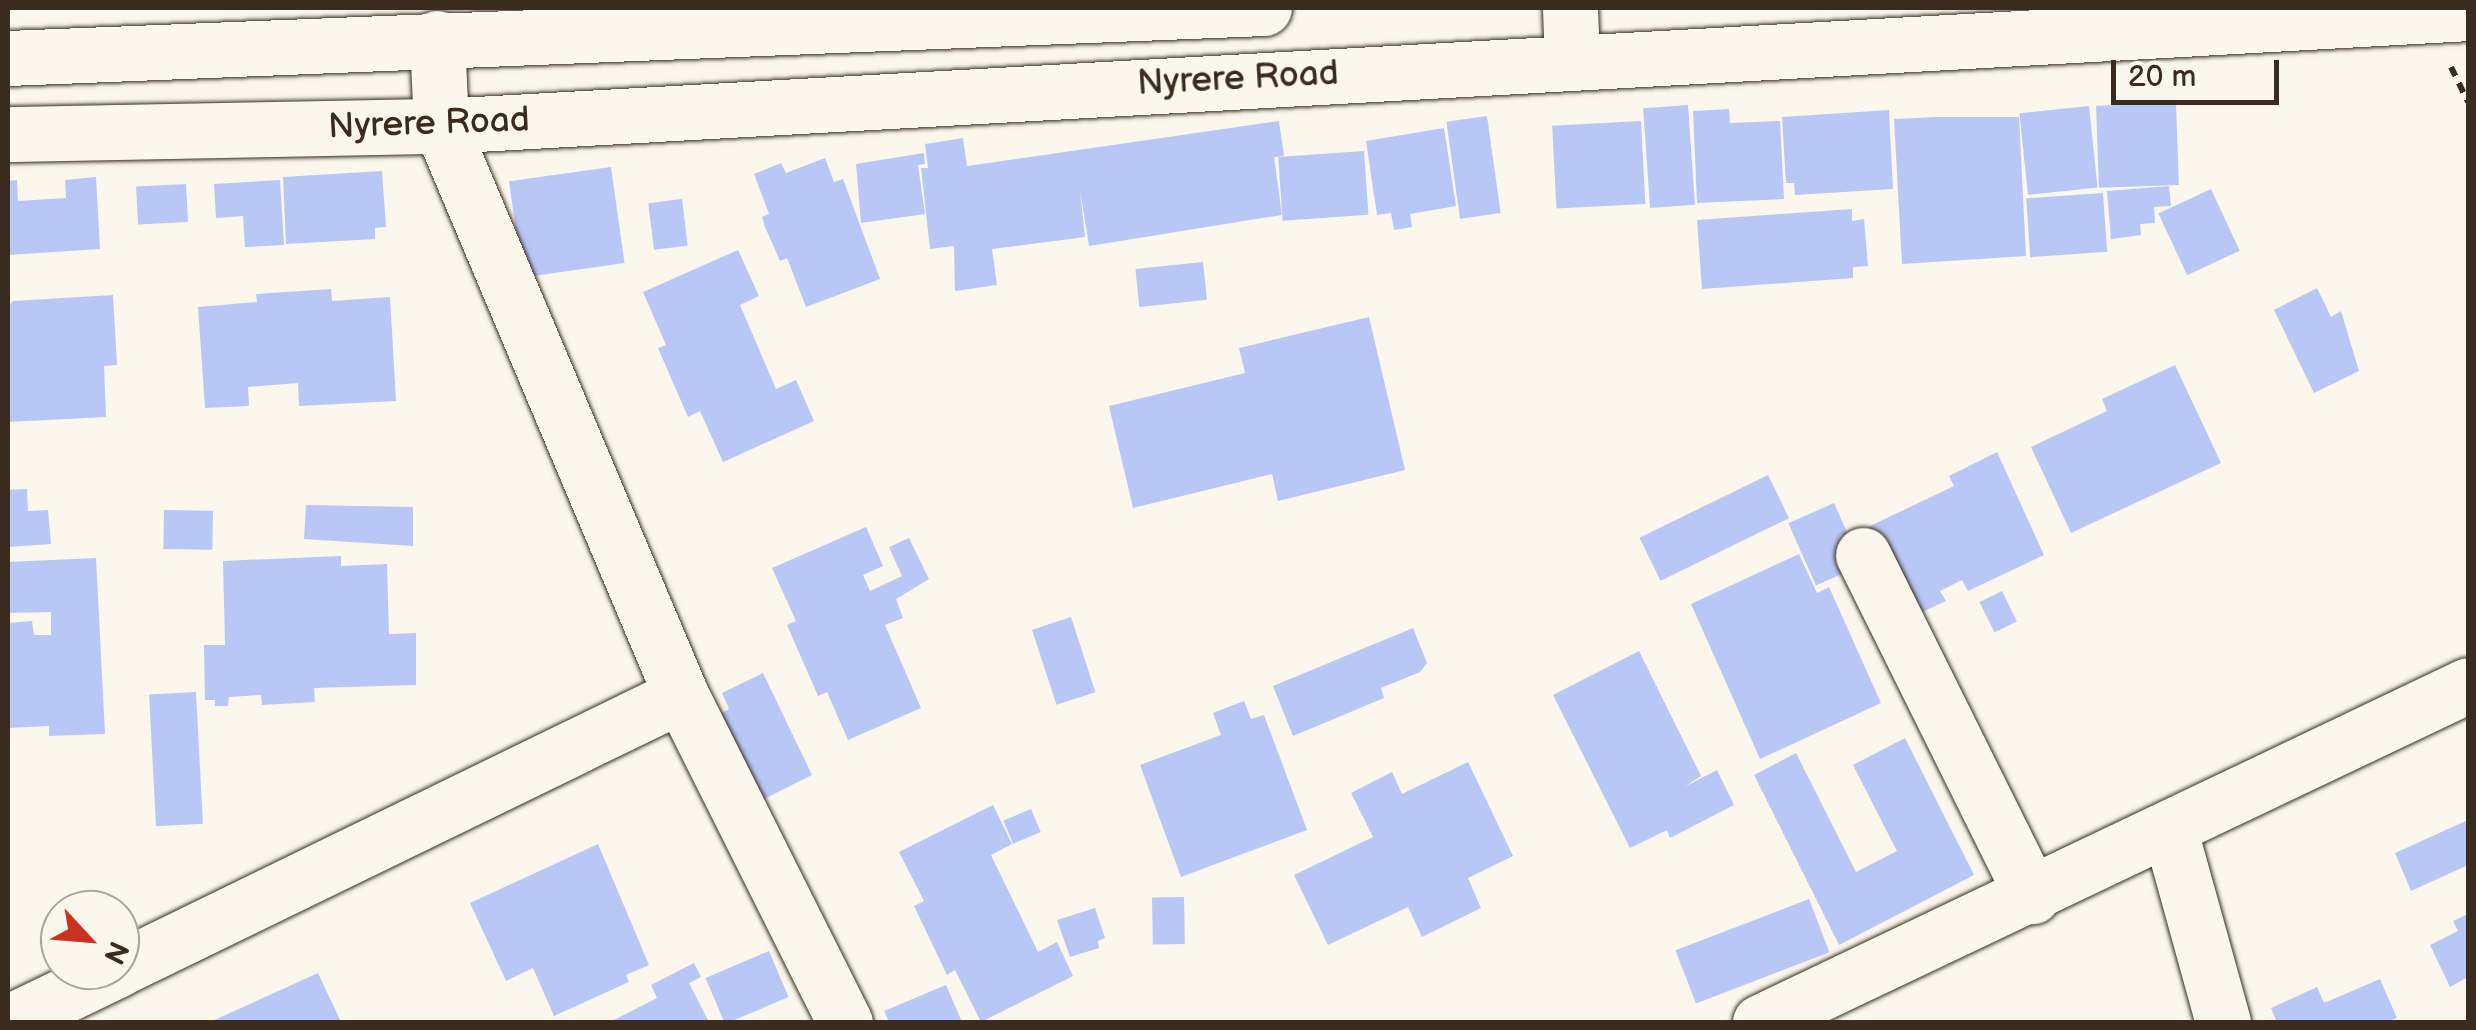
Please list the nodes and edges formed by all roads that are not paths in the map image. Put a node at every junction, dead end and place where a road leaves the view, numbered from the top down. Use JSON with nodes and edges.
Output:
{"nodes":[{"id":1,"x":1264,"y":8,"type":"edge"},
{"id":2,"x":1151,"y":11,"type":"edge"},
{"id":3,"x":2468,"y":12,"type":"edge"},
{"id":4,"x":835,"y":17,"type":"edge"},
{"id":5,"x":608,"y":21,"type":"edge"},
{"id":6,"x":1571,"y":33,"type":"edge"},
{"id":7,"x":436,"y":38,"type":"junction"},
{"id":8,"x":8,"y":58,"type":"edge"},
{"id":9,"x":441,"y":126,"type":"junction"},
{"id":10,"x":8,"y":134,"type":"edge"},
{"id":11,"x":1863,"y":556,"type":"dead end"},
{"id":12,"x":2468,"y":685,"type":"edge"},
{"id":13,"x":681,"y":695,"type":"junction"},
{"id":14,"x":2170,"y":832,"type":"junction"},
{"id":15,"x":2032,"y":896,"type":"junction"},
{"id":16,"x":140,"y":958,"type":"edge"},
{"id":17,"x":75,"y":990,"type":"edge"},
{"id":18,"x":9,"y":1022,"type":"edge"},
{"id":19,"x":845,"y":1022,"type":"edge"},
{"id":20,"x":1760,"y":1022,"type":"edge"},
{"id":21,"x":2223,"y":1022,"type":"edge"}],
"edges":[{"from":1,"to":2,"type":"main road","name":"Nyrere Road"},
{"from":2,"to":4,"type":"main road","name":"Nyrere Road"},
{"from":3,"to":6,"type":"main road","name":"Nyrere Road"},
{"from":4,"to":5,"type":"main road","name":"Nyrere Road"},
{"from":5,"to":7,"type":"main road","name":"Nyrere Road"},
{"from":6,"to":9,"type":"main road","name":"Nyrere Road"},
{"from":7,"to":8,"type":"main road","name":"Nyrere Road"},
{"from":7,"to":9,"type":"main road"},
{"from":9,"to":10,"type":"main road","name":"Nyrere Road"},
{"from":9,"to":13,"type":"main road"},
{"from":11,"to":15,"type":"main road"},
{"from":12,"to":14,"type":"main road"},
{"from":13,"to":16,"type":"main road"},
{"from":13,"to":19,"type":"main road"},
{"from":14,"to":15,"type":"main road"},
{"from":14,"to":21,"type":"main road"},
{"from":15,"to":20,"type":"main road"},
{"from":17,"to":18,"type":"main road"}]}
